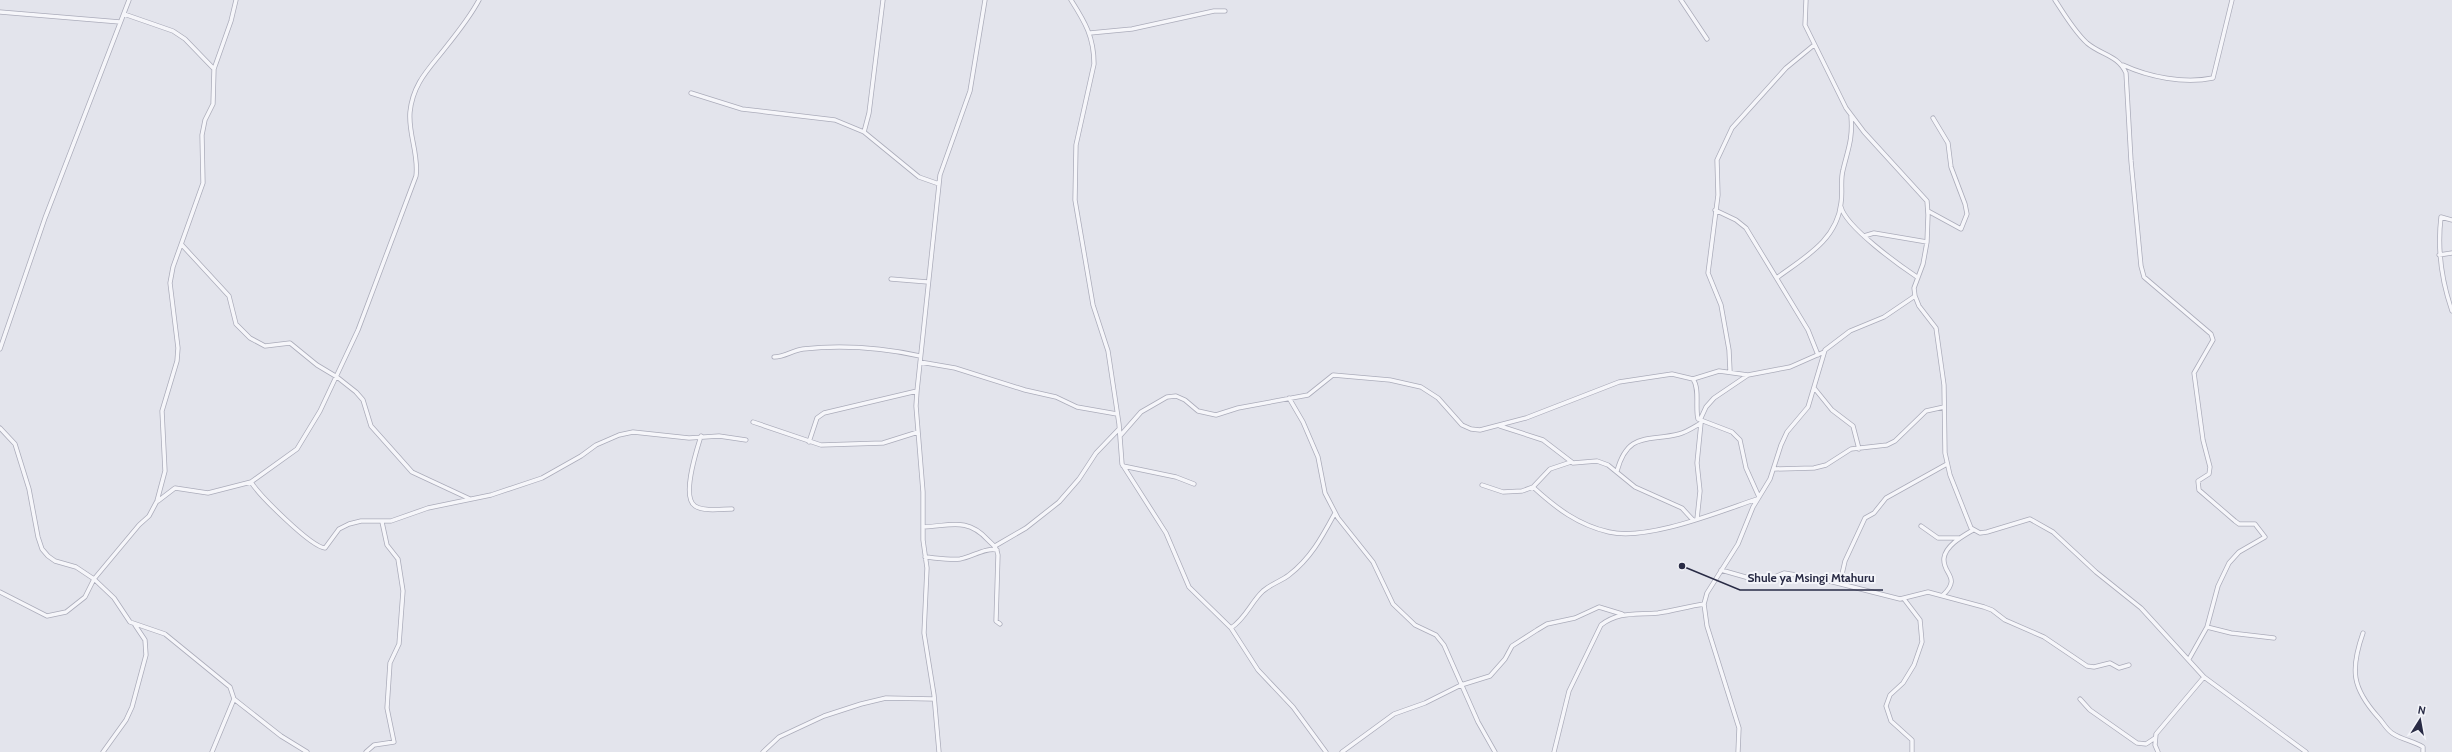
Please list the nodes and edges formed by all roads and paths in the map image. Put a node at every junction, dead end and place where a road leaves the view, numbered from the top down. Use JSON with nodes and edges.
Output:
{"nodes":[{"id":1,"x":129,"y":0,"type":"edge"},
{"id":2,"x":236,"y":0,"type":"edge"},
{"id":3,"x":479,"y":0,"type":"edge"},
{"id":4,"x":883,"y":0,"type":"edge"},
{"id":5,"x":985,"y":0,"type":"edge"},
{"id":6,"x":1071,"y":0,"type":"edge"},
{"id":7,"x":1681,"y":0,"type":"edge"},
{"id":8,"x":1805,"y":0,"type":"edge"},
{"id":9,"x":2056,"y":0,"type":"edge"},
{"id":10,"x":2232,"y":0,"type":"edge"},
{"id":11,"x":1225,"y":11,"type":"dead end"},
{"id":12,"x":0,"y":12,"type":"edge"},
{"id":13,"x":124,"y":14,"type":"junction"},
{"id":14,"x":120,"y":22,"type":"junction"},
{"id":15,"x":1090,"y":33,"type":"junction"},
{"id":16,"x":1707,"y":39,"type":"dead end"},
{"id":17,"x":1814,"y":45,"type":"junction"},
{"id":18,"x":2122,"y":64,"type":"junction"},
{"id":19,"x":214,"y":69,"type":"junction"},
{"id":20,"x":691,"y":93,"type":"dead end"},
{"id":21,"x":1851,"y":115,"type":"junction"},
{"id":22,"x":1932,"y":118,"type":"dead end"},
{"id":23,"x":864,"y":132,"type":"junction"},
{"id":24,"x":939,"y":184,"type":"junction"},
{"id":25,"x":1841,"y":206,"type":"junction"},
{"id":26,"x":1715,"y":210,"type":"junction"},
{"id":27,"x":1928,"y":211,"type":"junction"},
{"id":28,"x":2452,"y":220,"type":"edge"},
{"id":29,"x":1864,"y":236,"type":"junction"},
{"id":30,"x":1927,"y":242,"type":"junction"},
{"id":31,"x":182,"y":245,"type":"junction"},
{"id":32,"x":2452,"y":254,"type":"edge"},
{"id":33,"x":2439,"y":255,"type":"junction"},
{"id":34,"x":1778,"y":277,"type":"junction"},
{"id":35,"x":1917,"y":277,"type":"junction"},
{"id":36,"x":891,"y":279,"type":"dead end"},
{"id":37,"x":928,"y":282,"type":"junction"},
{"id":38,"x":1915,"y":296,"type":"junction"},
{"id":39,"x":2452,"y":311,"type":"edge"},
{"id":40,"x":0,"y":350,"type":"edge"},
{"id":41,"x":1824,"y":352,"type":"junction"},
{"id":42,"x":1818,"y":355,"type":"junction"},
{"id":43,"x":920,"y":356,"type":"junction"},
{"id":44,"x":774,"y":357,"type":"dead end"},
{"id":45,"x":920,"y":362,"type":"junction"},
{"id":46,"x":1730,"y":372,"type":"junction"},
{"id":47,"x":1748,"y":375,"type":"junction"},
{"id":48,"x":337,"y":377,"type":"junction"},
{"id":49,"x":1693,"y":379,"type":"junction"},
{"id":50,"x":1815,"y":389,"type":"junction"},
{"id":51,"x":917,"y":391,"type":"junction"},
{"id":52,"x":1289,"y":398,"type":"junction"},
{"id":53,"x":1944,"y":406,"type":"junction"},
{"id":54,"x":1117,"y":414,"type":"junction"},
{"id":55,"x":753,"y":422,"type":"dead end"},
{"id":56,"x":1701,"y":422,"type":"junction"},
{"id":57,"x":1498,"y":426,"type":"junction"},
{"id":58,"x":0,"y":428,"type":"edge"},
{"id":59,"x":1119,"y":429,"type":"junction"},
{"id":60,"x":918,"y":432,"type":"junction"},
{"id":61,"x":701,"y":436,"type":"junction"},
{"id":62,"x":1119,"y":437,"type":"junction"},
{"id":63,"x":746,"y":440,"type":"dead end"},
{"id":64,"x":809,"y":442,"type":"junction"},
{"id":65,"x":1859,"y":449,"type":"junction"},
{"id":66,"x":1571,"y":462,"type":"junction"},
{"id":67,"x":1947,"y":464,"type":"junction"},
{"id":68,"x":1123,"y":466,"type":"junction"},
{"id":69,"x":1774,"y":469,"type":"junction"},
{"id":70,"x":1617,"y":471,"type":"junction"},
{"id":71,"x":251,"y":482,"type":"junction"},
{"id":72,"x":1194,"y":484,"type":"dead end"},
{"id":73,"x":1482,"y":485,"type":"dead end"},
{"id":74,"x":1533,"y":487,"type":"junction"},
{"id":75,"x":1758,"y":498,"type":"junction"},
{"id":76,"x":471,"y":499,"type":"junction"},
{"id":77,"x":157,"y":502,"type":"junction"},
{"id":78,"x":732,"y":509,"type":"dead end"},
{"id":79,"x":1335,"y":513,"type":"junction"},
{"id":80,"x":1695,"y":519,"type":"junction"},
{"id":81,"x":382,"y":522,"type":"junction"},
{"id":82,"x":1921,"y":526,"type":"dead end"},
{"id":83,"x":923,"y":527,"type":"junction"},
{"id":84,"x":1973,"y":530,"type":"junction"},
{"id":85,"x":1959,"y":538,"type":"junction"},
{"id":86,"x":996,"y":548,"type":"junction"},
{"id":87,"x":925,"y":557,"type":"junction"},
{"id":88,"x":1722,"y":570,"type":"junction"},
{"id":89,"x":94,"y":579,"type":"junction"},
{"id":90,"x":1840,"y":583,"type":"junction"},
{"id":91,"x":0,"y":592,"type":"edge"},
{"id":92,"x":1943,"y":595,"type":"junction"},
{"id":93,"x":1904,"y":599,"type":"junction"},
{"id":94,"x":1704,"y":604,"type":"junction"},
{"id":95,"x":1622,"y":614,"type":"junction"},
{"id":96,"x":1000,"y":624,"type":"dead end"},
{"id":97,"x":135,"y":625,"type":"junction"},
{"id":98,"x":2207,"y":627,"type":"junction"},
{"id":99,"x":1231,"y":628,"type":"junction"},
{"id":100,"x":2363,"y":633,"type":"dead end"},
{"id":101,"x":2274,"y":638,"type":"dead end"},
{"id":102,"x":2189,"y":659,"type":"junction"},
{"id":103,"x":2129,"y":665,"type":"dead end"},
{"id":104,"x":2204,"y":677,"type":"junction"},
{"id":105,"x":1462,"y":685,"type":"junction"},
{"id":106,"x":234,"y":699,"type":"junction"},
{"id":107,"x":934,"y":699,"type":"junction"},
{"id":108,"x":2080,"y":699,"type":"dead end"},
{"id":109,"x":2155,"y":738,"type":"junction"},
{"id":110,"x":103,"y":752,"type":"edge"},
{"id":111,"x":212,"y":752,"type":"edge"},
{"id":112,"x":307,"y":752,"type":"edge"},
{"id":113,"x":366,"y":752,"type":"edge"},
{"id":114,"x":764,"y":752,"type":"edge"},
{"id":115,"x":939,"y":752,"type":"edge"},
{"id":116,"x":1326,"y":752,"type":"edge"},
{"id":117,"x":1342,"y":752,"type":"edge"},
{"id":118,"x":1495,"y":752,"type":"edge"},
{"id":119,"x":1554,"y":752,"type":"edge"},
{"id":120,"x":1738,"y":752,"type":"edge"},
{"id":121,"x":1912,"y":752,"type":"edge"},
{"id":122,"x":2158,"y":752,"type":"edge"},
{"id":123,"x":2306,"y":752,"type":"edge"},
{"id":124,"x":2423,"y":752,"type":"edge"}],
"edges":[{"from":1,"to":13,"type":"street"},
{"from":2,"to":19,"type":"street"},
{"from":3,"to":48,"type":"street"},
{"from":4,"to":23,"type":"street"},
{"from":5,"to":24,"type":"street"},
{"from":6,"to":15,"type":"street"},
{"from":7,"to":16,"type":"street"},
{"from":8,"to":17,"type":"street"},
{"from":9,"to":18,"type":"street"},
{"from":10,"to":18,"type":"street"},
{"from":11,"to":15,"type":"street"},
{"from":12,"to":14,"type":"street"},
{"from":13,"to":14,"type":"street"},
{"from":13,"to":19,"type":"street"},
{"from":14,"to":40,"type":"street"},
{"from":15,"to":54,"type":"street"},
{"from":17,"to":21,"type":"street"},
{"from":17,"to":26,"type":"street"},
{"from":18,"to":98,"type":"street"},
{"from":19,"to":31,"type":"street"},
{"from":20,"to":23,"type":"street"},
{"from":21,"to":25,"type":"street"},
{"from":21,"to":27,"type":"street"},
{"from":22,"to":27,"type":"street"},
{"from":23,"to":24,"type":"street"},
{"from":24,"to":37,"type":"street"},
{"from":25,"to":29,"type":"street"},
{"from":25,"to":34,"type":"street"},
{"from":26,"to":34,"type":"street"},
{"from":26,"to":46,"type":"street"},
{"from":27,"to":30,"type":"street"},
{"from":28,"to":33,"type":"street"},
{"from":29,"to":30,"type":"street"},
{"from":29,"to":35,"type":"street"},
{"from":30,"to":35,"type":"street"},
{"from":31,"to":48,"type":"street"},
{"from":31,"to":77,"type":"street"},
{"from":32,"to":33,"type":"street"},
{"from":33,"to":39,"type":"street"},
{"from":34,"to":42,"type":"street"},
{"from":35,"to":38,"type":"street"},
{"from":36,"to":37,"type":"street"},
{"from":37,"to":43,"type":"street"},
{"from":38,"to":41,"type":"street"},
{"from":38,"to":53,"type":"street"},
{"from":41,"to":42,"type":"street"},
{"from":41,"to":50,"type":"street"},
{"from":42,"to":47,"type":"street"},
{"from":43,"to":44,"type":"street"},
{"from":43,"to":45,"type":"street"},
{"from":45,"to":51,"type":"street"},
{"from":45,"to":54,"type":"street"},
{"from":46,"to":47,"type":"street"},
{"from":46,"to":49,"type":"street"},
{"from":47,"to":56,"type":"street"},
{"from":48,"to":71,"type":"street"},
{"from":48,"to":76,"type":"street"},
{"from":49,"to":56,"type":"street"},
{"from":49,"to":57,"type":"street"},
{"from":50,"to":65,"type":"street"},
{"from":50,"to":69,"type":"street"},
{"from":51,"to":60,"type":"street"},
{"from":51,"to":64,"type":"street"},
{"from":52,"to":57,"type":"street"},
{"from":52,"to":62,"type":"street"},
{"from":52,"to":79,"type":"street"},
{"from":53,"to":65,"type":"street"},
{"from":53,"to":67,"type":"street"},
{"from":54,"to":59,"type":"street"},
{"from":55,"to":64,"type":"street"},
{"from":56,"to":70,"type":"street"},
{"from":56,"to":75,"type":"street"},
{"from":56,"to":80,"type":"street"},
{"from":57,"to":66,"type":"street"},
{"from":58,"to":89,"type":"street"},
{"from":59,"to":62,"type":"street"},
{"from":59,"to":86,"type":"street"},
{"from":60,"to":64,"type":"street"},
{"from":60,"to":83,"type":"street"},
{"from":61,"to":63,"type":"street"},
{"from":61,"to":76,"type":"street"},
{"from":61,"to":78,"type":"street"},
{"from":62,"to":68,"type":"street"},
{"from":65,"to":69,"type":"street"},
{"from":66,"to":70,"type":"street"},
{"from":66,"to":74,"type":"street"},
{"from":67,"to":84,"type":"street"},
{"from":67,"to":90,"type":"street"},
{"from":68,"to":72,"type":"street"},
{"from":68,"to":99,"type":"street"},
{"from":69,"to":75,"type":"street"},
{"from":70,"to":80,"type":"street"},
{"from":71,"to":77,"type":"street"},
{"from":71,"to":81,"type":"street"},
{"from":73,"to":74,"type":"street"},
{"from":74,"to":80,"type":"street"},
{"from":75,"to":80,"type":"street"},
{"from":75,"to":88,"type":"street"},
{"from":76,"to":81,"type":"street"},
{"from":77,"to":89,"type":"street"},
{"from":79,"to":99,"type":"street"},
{"from":79,"to":105,"type":"street"},
{"from":81,"to":113,"type":"street"},
{"from":82,"to":85,"type":"street"},
{"from":83,"to":86,"type":"street"},
{"from":83,"to":87,"type":"street"},
{"from":84,"to":85,"type":"street"},
{"from":84,"to":102,"type":"street"},
{"from":85,"to":92,"type":"street"},
{"from":86,"to":87,"type":"street"},
{"from":86,"to":96,"type":"street"},
{"from":87,"to":107,"type":"street"},
{"from":88,"to":90,"type":"street"},
{"from":88,"to":94,"type":"street"},
{"from":89,"to":91,"type":"street"},
{"from":89,"to":97,"type":"street"},
{"from":90,"to":93,"type":"street"},
{"from":92,"to":93,"type":"street"},
{"from":92,"to":103,"type":"street"},
{"from":93,"to":121,"type":"street"},
{"from":94,"to":95,"type":"street"},
{"from":94,"to":120,"type":"street"},
{"from":95,"to":105,"type":"street"},
{"from":95,"to":119,"type":"street"},
{"from":97,"to":106,"type":"street"},
{"from":97,"to":110,"type":"street"},
{"from":98,"to":101,"type":"street"},
{"from":98,"to":102,"type":"street"},
{"from":99,"to":116,"type":"street"},
{"from":100,"to":124,"type":"street"},
{"from":102,"to":104,"type":"street"},
{"from":104,"to":109,"type":"street"},
{"from":104,"to":123,"type":"street"},
{"from":105,"to":117,"type":"street"},
{"from":105,"to":118,"type":"street"},
{"from":106,"to":111,"type":"street"},
{"from":106,"to":112,"type":"street"},
{"from":107,"to":114,"type":"street"},
{"from":107,"to":115,"type":"street"},
{"from":108,"to":109,"type":"street"},
{"from":109,"to":122,"type":"street"}]}
